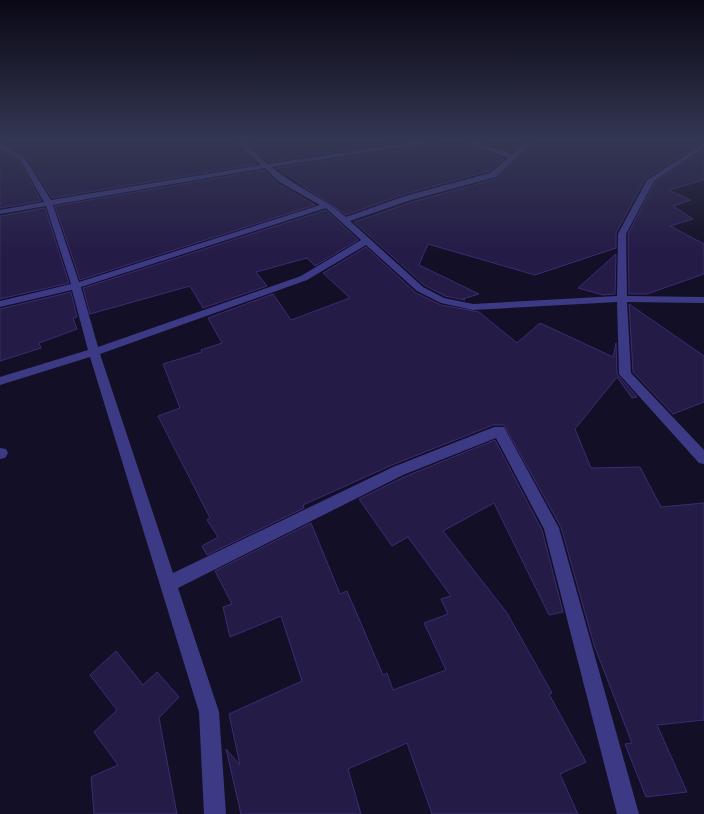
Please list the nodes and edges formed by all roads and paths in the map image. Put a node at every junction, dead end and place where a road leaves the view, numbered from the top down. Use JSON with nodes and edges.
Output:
{"nodes":[{"id":1,"x":34,"y":179,"type":"edge"},
{"id":2,"x":181,"y":179,"type":"edge"},
{"id":3,"x":280,"y":179,"type":"edge"},
{"id":4,"x":478,"y":179,"type":"edge"},
{"id":5,"x":654,"y":179,"type":"edge"},
{"id":6,"x":49,"y":204,"type":"junction"},
{"id":7,"x":327,"y":205,"type":"junction"},
{"id":8,"x":0,"y":212,"type":"edge"},
{"id":9,"x":346,"y":220,"type":"junction"},
{"id":10,"x":367,"y":240,"type":"junction"},
{"id":11,"x":76,"y":286,"type":"junction"},
{"id":12,"x":622,"y":299,"type":"junction"},
{"id":13,"x":704,"y":300,"type":"edge"},
{"id":14,"x":0,"y":304,"type":"edge"},
{"id":15,"x":94,"y":352,"type":"junction"},
{"id":16,"x":0,"y":381,"type":"edge"},
{"id":17,"x":704,"y":459,"type":"edge"},
{"id":18,"x":170,"y":583,"type":"junction"},
{"id":19,"x":215,"y":814,"type":"edge"},
{"id":20,"x":628,"y":814,"type":"edge"}],
"edges":[{"from":1,"to":6,"type":"street"},
{"from":2,"to":6,"type":"street"},
{"from":3,"to":7,"type":"street"},
{"from":4,"to":9,"type":"street"},
{"from":5,"to":12,"type":"street"},
{"from":6,"to":8,"type":"street"},
{"from":6,"to":11,"type":"street"},
{"from":7,"to":9,"type":"street"},
{"from":7,"to":11,"type":"street"},
{"from":9,"to":10,"type":"street"},
{"from":10,"to":12,"type":"street"},
{"from":10,"to":15,"type":"street"},
{"from":11,"to":14,"type":"street"},
{"from":11,"to":15,"type":"street"},
{"from":12,"to":13,"type":"street"},
{"from":12,"to":17,"type":"street"},
{"from":15,"to":16,"type":"street"},
{"from":15,"to":18,"type":"street"},
{"from":18,"to":19,"type":"street"},
{"from":18,"to":20,"type":"street"}]}
